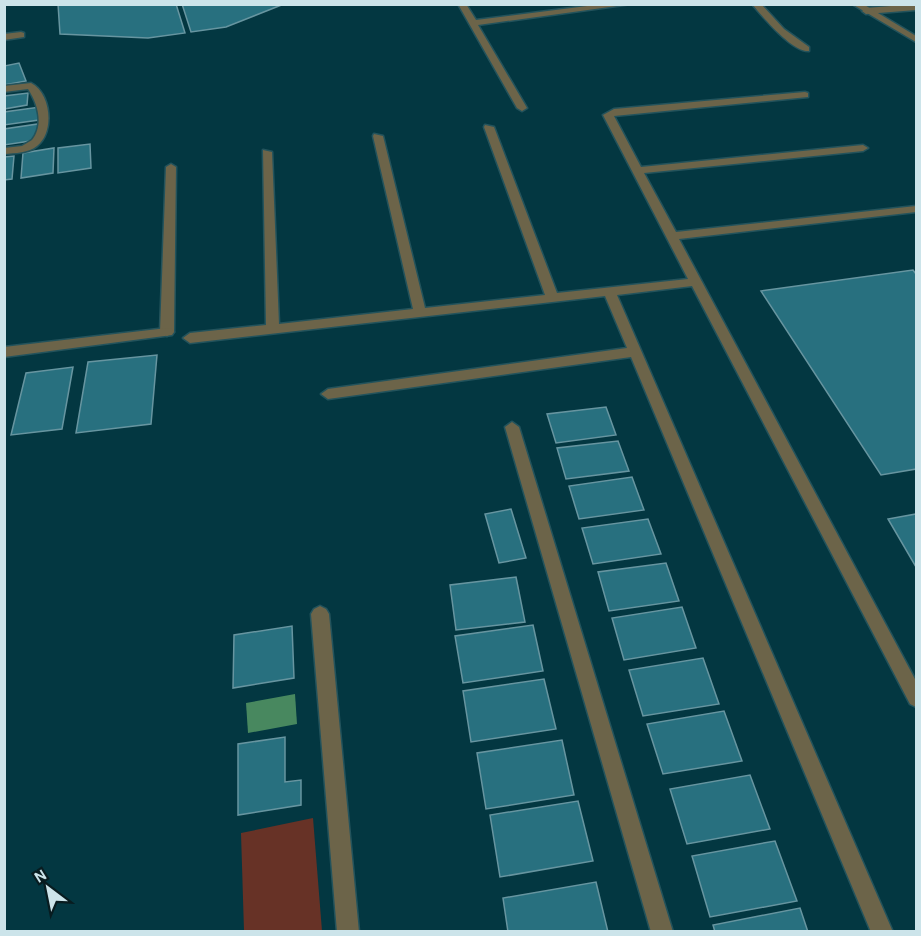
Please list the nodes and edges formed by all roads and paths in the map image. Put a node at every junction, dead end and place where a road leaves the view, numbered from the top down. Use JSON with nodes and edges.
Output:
{"nodes":[{"id":1,"x":462,"y":4,"type":"edge"},
{"id":2,"x":627,"y":4,"type":"edge"},
{"id":3,"x":756,"y":4,"type":"edge"},
{"id":4,"x":856,"y":4,"type":"edge"},
{"id":5,"x":916,"y":7,"type":"edge"},
{"id":6,"x":866,"y":10,"type":"junction"},
{"id":7,"x":473,"y":23,"type":"junction"},
{"id":8,"x":21,"y":35,"type":"dead end"},
{"id":9,"x":4,"y":37,"type":"edge"},
{"id":10,"x":916,"y":39,"type":"edge"},
{"id":11,"x":806,"y":49,"type":"dead end"},
{"id":12,"x":4,"y":89,"type":"edge"},
{"id":13,"x":805,"y":95,"type":"dead end"},
{"id":14,"x":522,"y":108,"type":"dead end"},
{"id":15,"x":489,"y":127,"type":"dead end"},
{"id":16,"x":378,"y":136,"type":"dead end"},
{"id":17,"x":863,"y":148,"type":"dead end"},
{"id":18,"x":4,"y":151,"type":"edge"},
{"id":19,"x":267,"y":152,"type":"dead end"},
{"id":20,"x":171,"y":167,"type":"dead end"},
{"id":21,"x":637,"y":171,"type":"junction"},
{"id":22,"x":916,"y":209,"type":"edge"},
{"id":23,"x":672,"y":236,"type":"junction"},
{"id":24,"x":696,"y":282,"type":"junction"},
{"id":25,"x":609,"y":290,"type":"junction"},
{"id":26,"x":552,"y":297,"type":"junction"},
{"id":27,"x":420,"y":312,"type":"junction"},
{"id":28,"x":273,"y":328,"type":"junction"},
{"id":29,"x":190,"y":338,"type":"dead end"},
{"id":30,"x":4,"y":352,"type":"edge"},
{"id":31,"x":635,"y":352,"type":"junction"},
{"id":32,"x":328,"y":394,"type":"dead end"},
{"id":33,"x":512,"y":427,"type":"dead end"},
{"id":34,"x":320,"y":614,"type":"dead end"},
{"id":35,"x":916,"y":698,"type":"edge"},
{"id":36,"x":348,"y":932,"type":"edge"},
{"id":37,"x":662,"y":932,"type":"edge"},
{"id":38,"x":882,"y":932,"type":"edge"}],
"edges":[{"from":1,"to":7,"type":"street"},
{"from":2,"to":7,"type":"street"},
{"from":3,"to":11,"type":"street"},
{"from":4,"to":6,"type":"street"},
{"from":5,"to":6,"type":"street"},
{"from":6,"to":10,"type":"street"},
{"from":7,"to":14,"type":"street"},
{"from":8,"to":9,"type":"street"},
{"from":12,"to":18,"type":"street"},
{"from":13,"to":21,"type":"street"},
{"from":15,"to":26,"type":"street"},
{"from":16,"to":27,"type":"street"},
{"from":17,"to":21,"type":"street"},
{"from":19,"to":28,"type":"street"},
{"from":20,"to":30,"type":"street"},
{"from":21,"to":23,"type":"street"},
{"from":22,"to":23,"type":"street"},
{"from":23,"to":24,"type":"street"},
{"from":24,"to":25,"type":"street"},
{"from":24,"to":35,"type":"street"},
{"from":25,"to":26,"type":"street"},
{"from":25,"to":31,"type":"street"},
{"from":26,"to":27,"type":"street"},
{"from":27,"to":28,"type":"street"},
{"from":28,"to":29,"type":"street"},
{"from":31,"to":32,"type":"street"},
{"from":31,"to":38,"type":"street"},
{"from":33,"to":37,"type":"street"},
{"from":34,"to":36,"type":"street"}]}
